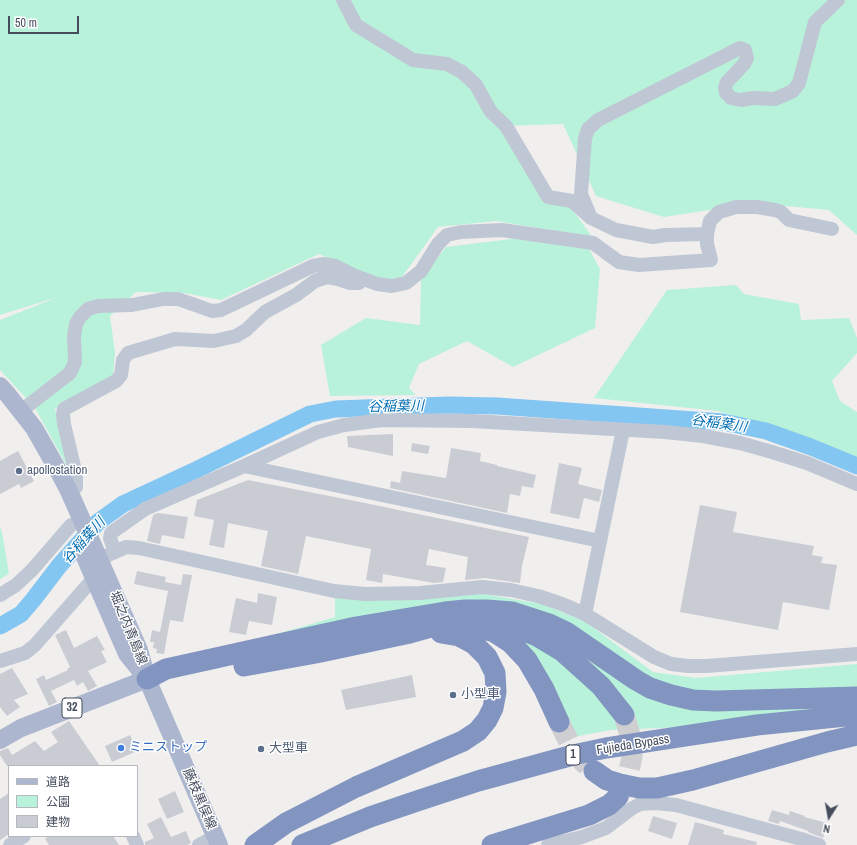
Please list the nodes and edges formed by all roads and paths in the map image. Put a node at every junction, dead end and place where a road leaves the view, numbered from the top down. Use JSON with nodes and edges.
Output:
{"nodes":[{"id":1,"x":343,"y":0,"type":"edge"},
{"id":2,"x":838,"y":0,"type":"edge"},
{"id":3,"x":591,"y":218,"type":"junction"},
{"id":4,"x":832,"y":229,"type":"dead end"},
{"id":5,"x":707,"y":234,"type":"junction"},
{"id":6,"x":366,"y":280,"type":"junction"},
{"id":7,"x":0,"y":386,"type":"edge"},
{"id":8,"x":0,"y":401,"type":"edge"},
{"id":9,"x":21,"y":411,"type":"junction"},
{"id":10,"x":623,"y":430,"type":"junction"},
{"id":11,"x":244,"y":466,"type":"junction"},
{"id":12,"x":857,"y":484,"type":"edge"},
{"id":13,"x":69,"y":491,"type":"junction"},
{"id":14,"x":76,"y":527,"type":"junction"},
{"id":15,"x":600,"y":541,"type":"junction"},
{"id":16,"x":115,"y":552,"type":"junction"},
{"id":17,"x":94,"y":562,"type":"junction"},
{"id":18,"x":0,"y":595,"type":"edge"},
{"id":19,"x":445,"y":612,"type":"junction"},
{"id":20,"x":585,"y":614,"type":"junction"},
{"id":21,"x":409,"y":626,"type":"junction"},
{"id":22,"x":857,"y":654,"type":"edge"},
{"id":23,"x":0,"y":661,"type":"edge"},
{"id":24,"x":147,"y":679,"type":"junction"},
{"id":25,"x":857,"y":697,"type":"edge"},
{"id":26,"x":624,"y":715,"type":"tunnel mouth"},
{"id":27,"x":857,"y":715,"type":"edge"},
{"id":28,"x":560,"y":722,"type":"tunnel mouth"},
{"id":29,"x":857,"y":735,"type":"edge"},
{"id":30,"x":0,"y":740,"type":"edge"},
{"id":31,"x":594,"y":771,"type":"tunnel mouth"},
{"id":32,"x":618,"y":797,"type":"tunnel mouth"},
{"id":33,"x":22,"y":837,"type":"edge"},
{"id":34,"x":217,"y":841,"type":"edge"},
{"id":35,"x":10,"y":845,"type":"edge"},
{"id":36,"x":199,"y":845,"type":"edge"},
{"id":37,"x":255,"y":845,"type":"edge"},
{"id":38,"x":302,"y":845,"type":"edge"},
{"id":39,"x":492,"y":845,"type":"edge"},
{"id":40,"x":548,"y":845,"type":"edge"},
{"id":41,"x":819,"y":845,"type":"edge"}],
"edges":[{"from":1,"to":3,"type":"street"},
{"from":2,"to":3,"type":"street"},
{"from":3,"to":5,"type":"street"},
{"from":4,"to":5,"type":"street"},
{"from":5,"to":6,"type":"street"},
{"from":6,"to":9,"type":"street"},
{"from":6,"to":13,"type":"street"},
{"from":7,"to":9,"type":"main road","name":"堀之内青島線"},
{"from":8,"to":14,"type":"main road","name":"堀之内青島線"},
{"from":9,"to":13,"type":"main road","name":"堀之内青島線"},
{"from":10,"to":11,"type":"street"},
{"from":10,"to":12,"type":"street"},
{"from":10,"to":15,"type":"street"},
{"from":11,"to":15,"type":"street"},
{"from":11,"to":16,"type":"street"},
{"from":13,"to":14,"type":"main road","name":"堀之内青島線"},
{"from":14,"to":17,"type":"main road","name":"堀之内青島線"},
{"from":14,"to":18,"type":"street"},
{"from":15,"to":20,"type":"street"},
{"from":16,"to":17,"type":"street"},
{"from":16,"to":20,"type":"street"},
{"from":17,"to":23,"type":"street"},
{"from":17,"to":24,"type":"main road","name":"堀之内青島線"},
{"from":19,"to":21,"type":"highway"},
{"from":19,"to":25,"type":"highway"},
{"from":19,"to":26,"type":"highway"},
{"from":20,"to":22,"type":"street"},
{"from":21,"to":24,"type":"highway"},
{"from":21,"to":24,"type":"highway"},
{"from":21,"to":28,"type":"highway"},
{"from":21,"to":37,"type":"highway"},
{"from":24,"to":30,"type":"main road","number":"32"},
{"from":24,"to":34,"type":"main road","name":"藤枝黒俣線"},
{"from":27,"to":38,"type":"highway","name":"Fujieda Bypass","number":"1"},
{"from":29,"to":31,"type":"highway","number":"1"},
{"from":32,"to":39,"type":"highway"},
{"from":33,"to":35,"type":"street"},
{"from":34,"to":36,"type":"street"},
{"from":40,"to":41,"type":"street"}]}
